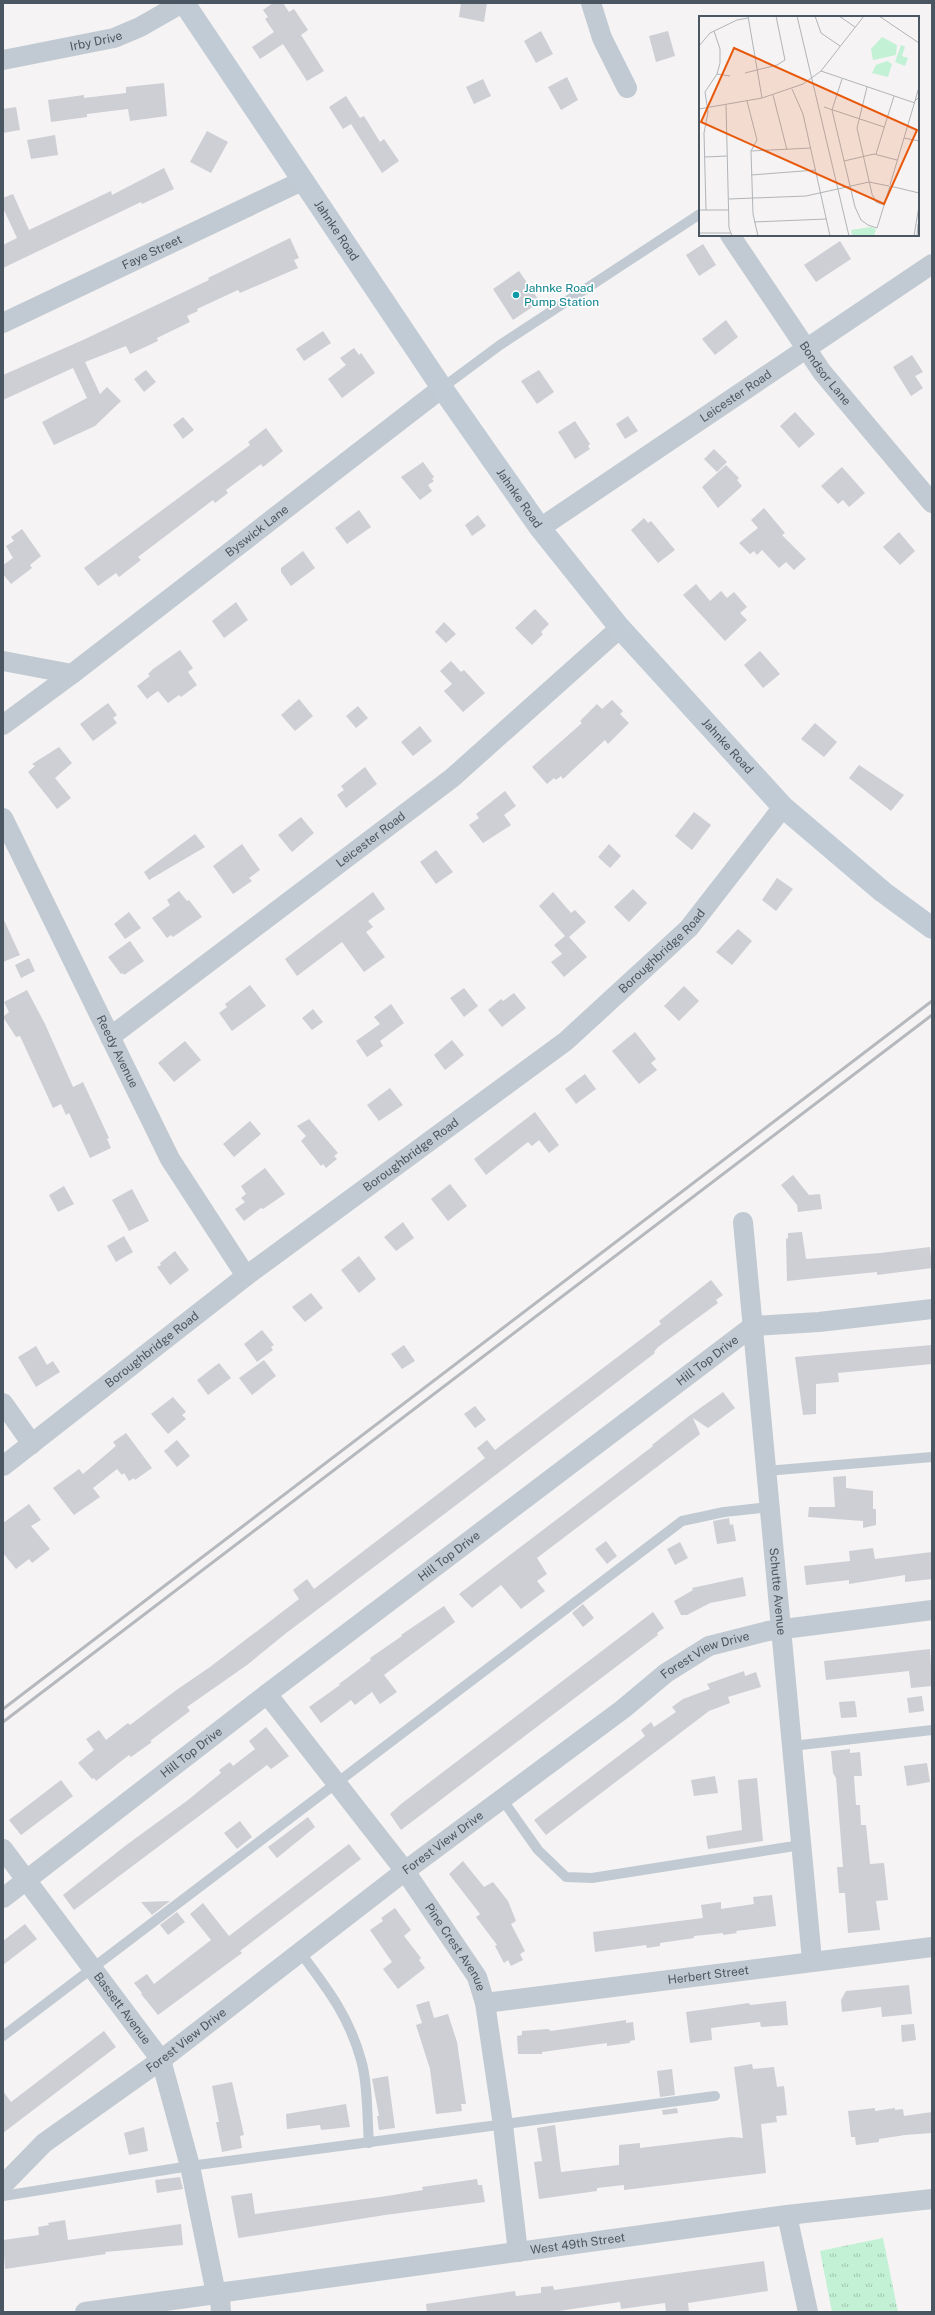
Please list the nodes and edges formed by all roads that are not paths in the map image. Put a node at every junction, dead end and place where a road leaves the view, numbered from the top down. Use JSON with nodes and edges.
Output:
{"nodes":[{"id":1,"x":183,"y":3,"type":"edge"},
{"id":2,"x":591,"y":3,"type":"edge"},
{"id":3,"x":3,"y":60,"type":"edge"},
{"id":4,"x":627,"y":88,"type":"dead end"},
{"id":5,"x":302,"y":181,"type":"junction"},
{"id":6,"x":699,"y":215,"type":"edge"},
{"id":7,"x":731,"y":236,"type":"edge"},
{"id":8,"x":932,"y":264,"type":"edge"},
{"id":9,"x":3,"y":323,"type":"edge"},
{"id":10,"x":805,"y":348,"type":"junction"},
{"id":11,"x":442,"y":388,"type":"junction"},
{"id":12,"x":932,"y":503,"type":"edge"},
{"id":13,"x":540,"y":528,"type":"junction"},
{"id":14,"x":620,"y":628,"type":"junction"},
{"id":15,"x":3,"y":661,"type":"edge"},
{"id":16,"x":72,"y":674,"type":"junction"},
{"id":17,"x":3,"y":725,"type":"edge"},
{"id":18,"x":783,"y":807,"type":"junction"},
{"id":19,"x":3,"y":818,"type":"edge"},
{"id":20,"x":932,"y":928,"type":"edge"},
{"id":21,"x":110,"y":1037,"type":"junction"},
{"id":22,"x":743,"y":1222,"type":"dead end"},
{"id":23,"x":246,"y":1276,"type":"junction"},
{"id":24,"x":932,"y":1309,"type":"edge"},
{"id":25,"x":752,"y":1326,"type":"junction"},
{"id":26,"x":3,"y":1403,"type":"edge"},
{"id":27,"x":32,"y":1444,"type":"junction"},
{"id":28,"x":932,"y":1456,"type":"edge"},
{"id":29,"x":3,"y":1466,"type":"edge"},
{"id":30,"x":766,"y":1471,"type":"junction"},
{"id":31,"x":770,"y":1507,"type":"junction"},
{"id":32,"x":932,"y":1610,"type":"edge"},
{"id":33,"x":781,"y":1629,"type":"junction"},
{"id":34,"x":267,"y":1694,"type":"junction"},
{"id":35,"x":932,"y":1730,"type":"edge"},
{"id":36,"x":792,"y":1746,"type":"junction"},
{"id":37,"x":336,"y":1782,"type":"junction"},
{"id":38,"x":502,"y":1799,"type":"junction"},
{"id":39,"x":801,"y":1845,"type":"junction"},
{"id":40,"x":3,"y":1849,"type":"edge"},
{"id":41,"x":405,"y":1871,"type":"junction"},
{"id":42,"x":26,"y":1880,"type":"junction"},
{"id":43,"x":3,"y":1898,"type":"edge"},
{"id":44,"x":932,"y":1947,"type":"edge"},
{"id":45,"x":300,"y":1952,"type":"junction"},
{"id":46,"x":812,"y":1960,"type":"junction"},
{"id":47,"x":92,"y":1968,"type":"junction"},
{"id":48,"x":484,"y":2003,"type":"junction"},
{"id":49,"x":3,"y":2036,"type":"edge"},
{"id":50,"x":161,"y":2060,"type":"junction"},
{"id":51,"x":715,"y":2096,"type":"dead end"},
{"id":52,"x":503,"y":2125,"type":"junction"},
{"id":53,"x":369,"y":2143,"type":"junction"},
{"id":54,"x":190,"y":2166,"type":"junction"},
{"id":55,"x":3,"y":2185,"type":"edge"},
{"id":56,"x":3,"y":2196,"type":"edge"},
{"id":57,"x":932,"y":2199,"type":"edge"},
{"id":58,"x":787,"y":2215,"type":"junction"},
{"id":59,"x":518,"y":2252,"type":"junction"},
{"id":60,"x":218,"y":2296,"type":"edge"},
{"id":61,"x":85,"y":2312,"type":"edge"},
{"id":62,"x":808,"y":2312,"type":"edge"}],
"edges":[{"from":1,"to":3,"type":"street","name":"Irby Drive"},
{"from":1,"to":5,"type":"main road","name":"Jahnke Road"},
{"from":2,"to":4,"type":"street"},
{"from":5,"to":9,"type":"street","name":"Faye Street"},
{"from":5,"to":11,"type":"main road","name":"Jahnke Road"},
{"from":6,"to":11,"type":"lane"},
{"from":7,"to":10,"type":"street","name":"Bondsor Lane"},
{"from":8,"to":10,"type":"street","name":"Leicester Road"},
{"from":10,"to":12,"type":"street","name":"Bondsor Lane"},
{"from":10,"to":13,"type":"street","name":"Leicester Road"},
{"from":11,"to":13,"type":"main road","name":"Jahnke Road"},
{"from":11,"to":16,"type":"street","name":"Byswick Lane"},
{"from":13,"to":14,"type":"main road","name":"Jahnke Road"},
{"from":14,"to":18,"type":"main road","name":"Jahnke Road"},
{"from":14,"to":21,"type":"street","name":"Leicester Road"},
{"from":15,"to":16,"type":"street"},
{"from":16,"to":17,"type":"street","name":"Byswick Lane"},
{"from":18,"to":20,"type":"main road","name":"Jahnke Road"},
{"from":18,"to":23,"type":"street","name":"Boroughbridge Road"},
{"from":19,"to":21,"type":"street","name":"Reedy Avenue"},
{"from":21,"to":23,"type":"street","name":"Reedy Avenue"},
{"from":22,"to":25,"type":"street","name":"Schutte Avenue"},
{"from":23,"to":27,"type":"street","name":"Boroughbridge Road"},
{"from":24,"to":25,"type":"street"},
{"from":25,"to":30,"type":"street","name":"Schutte Avenue"},
{"from":25,"to":34,"type":"street","name":"Hill Top Drive"},
{"from":26,"to":27,"type":"street"},
{"from":27,"to":29,"type":"street","name":"Boroughbridge Road"},
{"from":28,"to":30,"type":"lane"},
{"from":30,"to":31,"type":"street","name":"Schutte Avenue"},
{"from":31,"to":33,"type":"street","name":"Schutte Avenue"},
{"from":31,"to":37,"type":"lane"},
{"from":32,"to":33,"type":"street","name":"Forest View Drive"},
{"from":33,"to":36,"type":"street","name":"Schutte Avenue"},
{"from":33,"to":38,"type":"street","name":"Forest View Drive"},
{"from":34,"to":37,"type":"street","name":"Pine Crest Avenue"},
{"from":34,"to":42,"type":"street","name":"Hill Top Drive"},
{"from":35,"to":36,"type":"lane"},
{"from":36,"to":39,"type":"street","name":"Schutte Avenue"},
{"from":37,"to":41,"type":"street","name":"Pine Crest Avenue"},
{"from":37,"to":47,"type":"lane"},
{"from":38,"to":39,"type":"lane"},
{"from":38,"to":41,"type":"street","name":"Forest View Drive"},
{"from":39,"to":46,"type":"street","name":"Schutte Avenue"},
{"from":40,"to":42,"type":"street","name":"Bassett Avenue"},
{"from":41,"to":45,"type":"street","name":"Forest View Drive"},
{"from":41,"to":48,"type":"street","name":"Pine Crest Avenue"},
{"from":42,"to":43,"type":"street","name":"Hill Top Drive"},
{"from":42,"to":47,"type":"street","name":"Bassett Avenue"},
{"from":44,"to":46,"type":"street","name":"Herbert Street"},
{"from":45,"to":50,"type":"street","name":"Forest View Drive"},
{"from":45,"to":53,"type":"lane"},
{"from":46,"to":48,"type":"street","name":"Herbert Street"},
{"from":47,"to":49,"type":"lane"},
{"from":47,"to":50,"type":"street","name":"Bassett Avenue"},
{"from":48,"to":52,"type":"street","name":"Pine Crest Avenue"},
{"from":50,"to":54,"type":"street","name":"Bassett Avenue"},
{"from":50,"to":55,"type":"street","name":"Forest View Drive"},
{"from":51,"to":52,"type":"lane"},
{"from":52,"to":53,"type":"lane"},
{"from":52,"to":59,"type":"street","name":"Pine Crest Avenue"},
{"from":53,"to":54,"type":"lane"},
{"from":54,"to":56,"type":"lane"},
{"from":54,"to":60,"type":"street","name":"Bassett Avenue"},
{"from":57,"to":58,"type":"street","name":"West 49th Street"},
{"from":58,"to":59,"type":"street","name":"West 49th Street"},
{"from":58,"to":62,"type":"street"},
{"from":59,"to":60,"type":"street","name":"West 49th Street"},
{"from":60,"to":61,"type":"street","name":"West 49th Street"}]}
